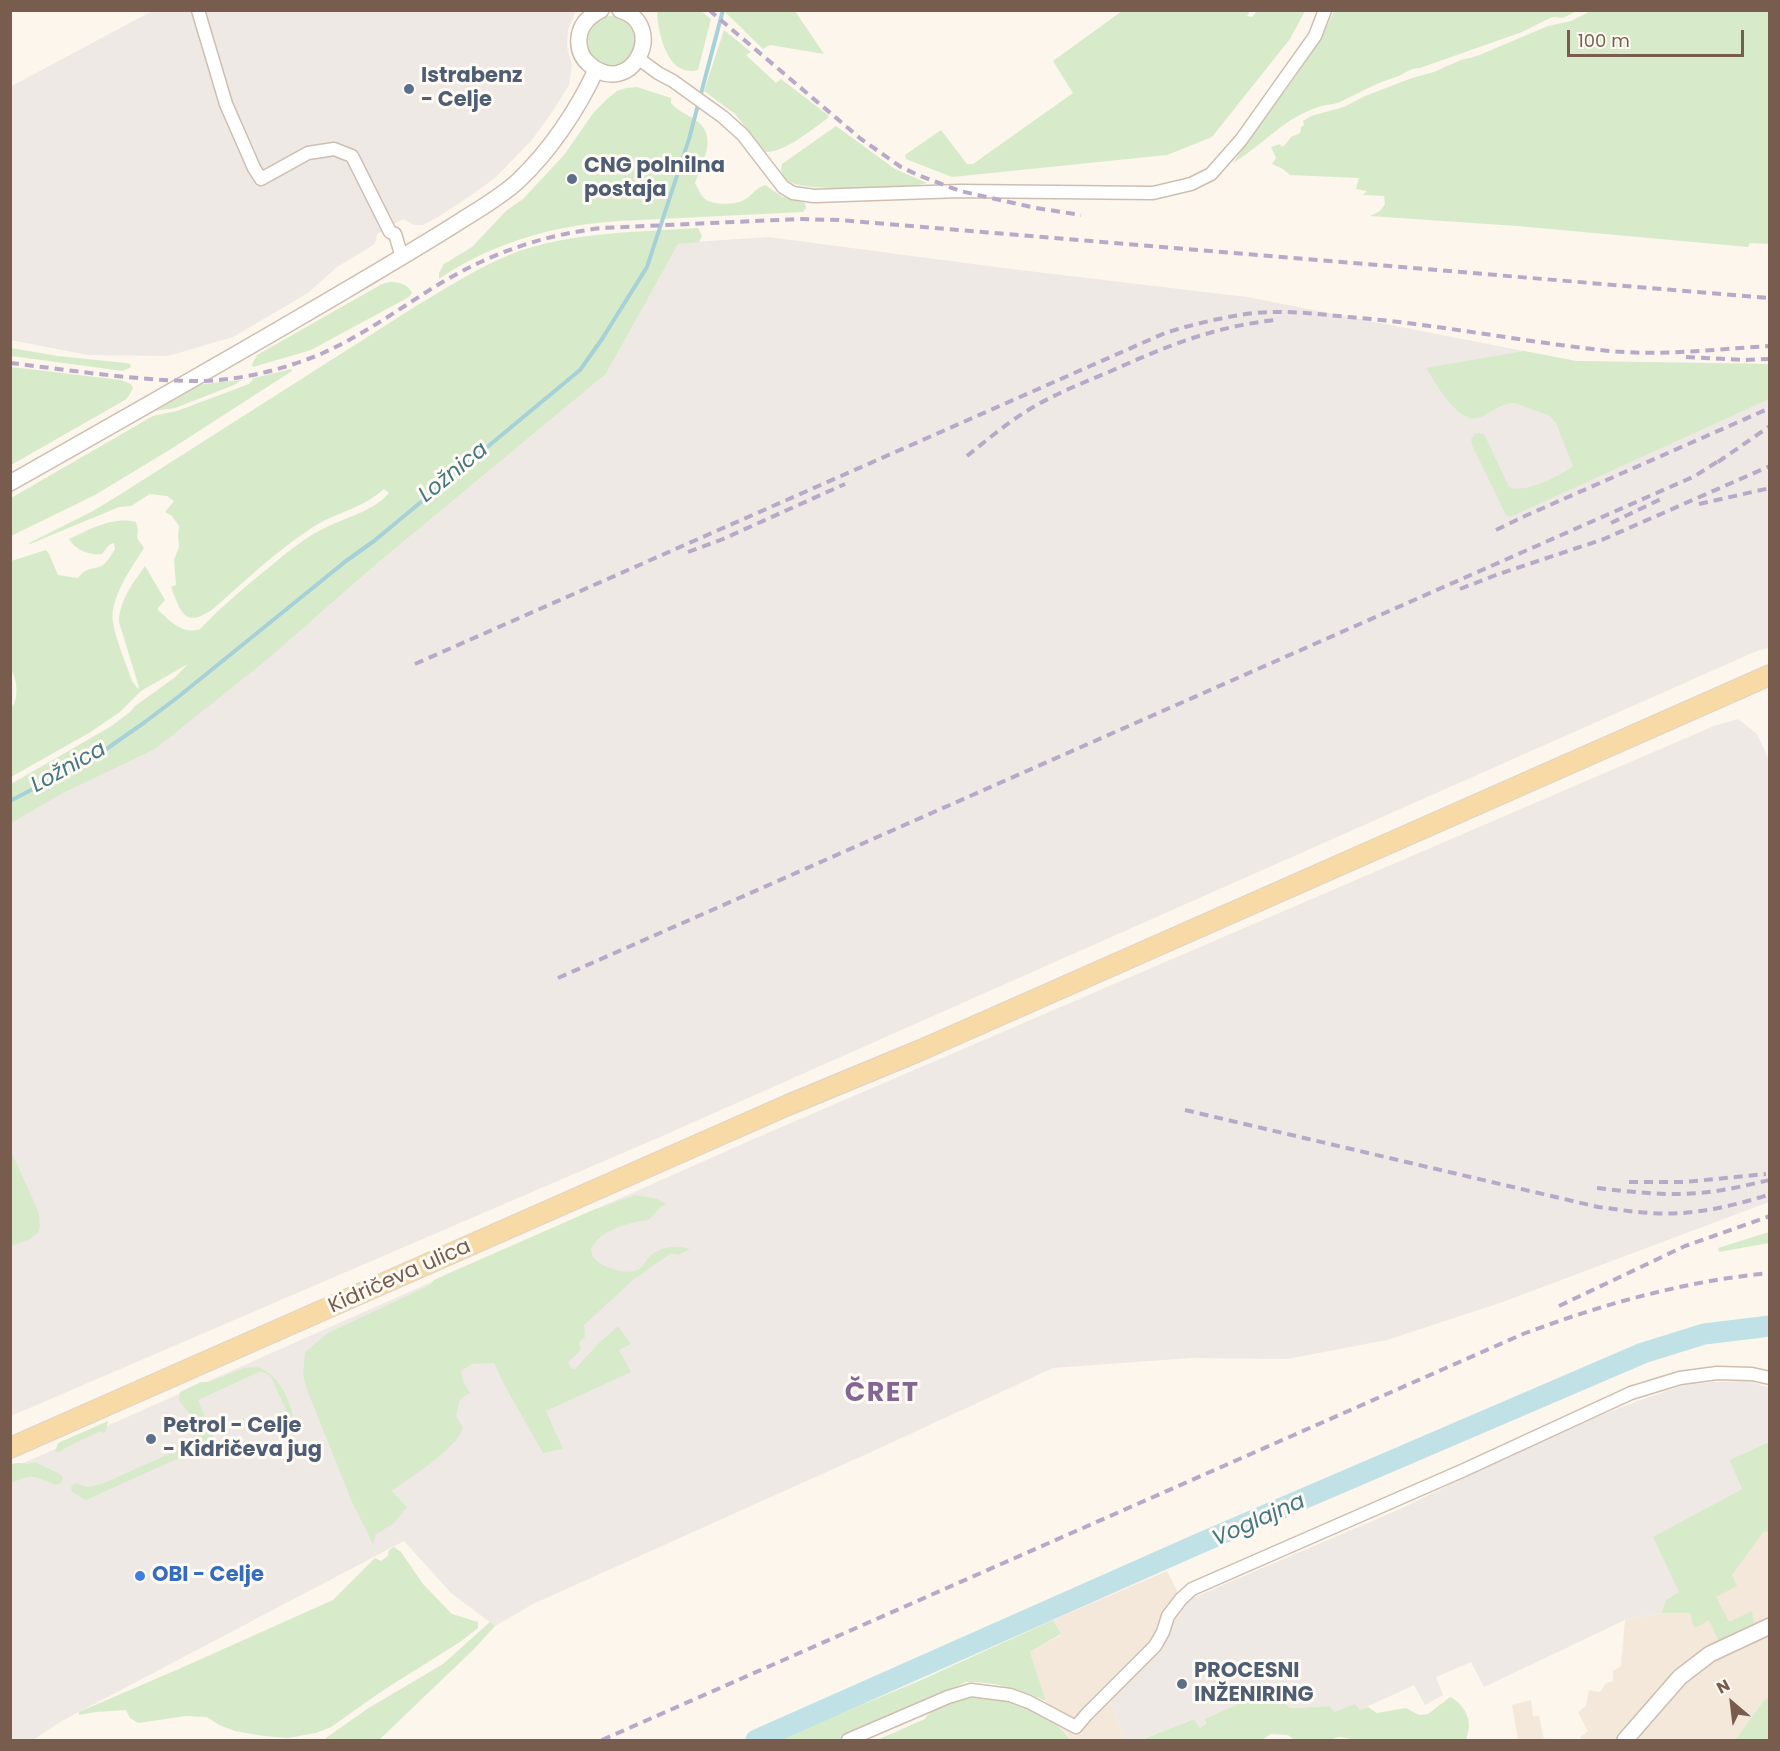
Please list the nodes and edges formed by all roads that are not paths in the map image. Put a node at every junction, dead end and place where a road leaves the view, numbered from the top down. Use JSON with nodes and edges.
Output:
{"nodes":[{"id":1,"x":198,"y":10,"type":"edge"},
{"id":2,"x":601,"y":10,"type":"edge"},
{"id":3,"x":1325,"y":10,"type":"edge"},
{"id":4,"x":623,"y":11,"type":"edge"},
{"id":5,"x":639,"y":58,"type":"junction"},
{"id":6,"x":596,"y":70,"type":"junction"},
{"id":7,"x":402,"y":257,"type":"junction"},
{"id":8,"x":10,"y":483,"type":"edge"},
{"id":9,"x":1770,"y":675,"type":"edge"},
{"id":10,"x":1770,"y":1378,"type":"edge"},
{"id":11,"x":10,"y":1448,"type":"edge"},
{"id":12,"x":1770,"y":1626,"type":"edge"},
{"id":13,"x":1076,"y":1726,"type":"junction"},
{"id":14,"x":848,"y":1740,"type":"edge"},
{"id":15,"x":1076,"y":1740,"type":"edge"},
{"id":16,"x":1625,"y":1740,"type":"edge"}],
"edges":[{"from":1,"to":7,"type":"street"},
{"from":2,"to":6,"type":"street"},
{"from":3,"to":5,"type":"street"},
{"from":4,"to":5,"type":"street"},
{"from":5,"to":6,"type":"street"},
{"from":6,"to":7,"type":"street"},
{"from":7,"to":8,"type":"street"},
{"from":9,"to":11,"type":"main road","name":"Kidričeva ulica"},
{"from":10,"to":13,"type":"street"},
{"from":12,"to":16,"type":"street"},
{"from":13,"to":14,"type":"street"},
{"from":13,"to":15,"type":"street"}]}
